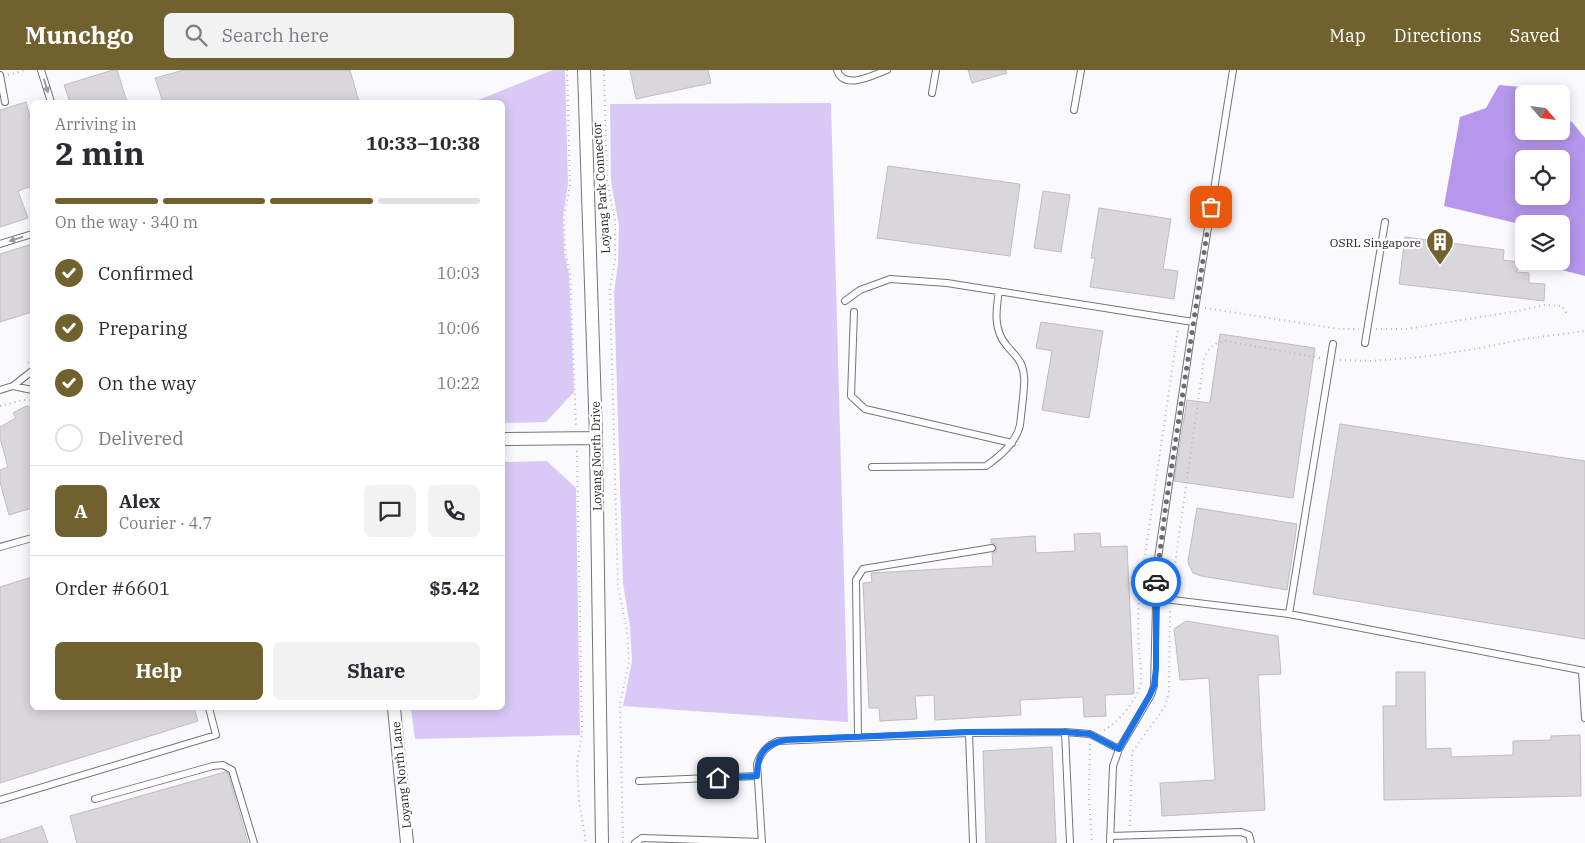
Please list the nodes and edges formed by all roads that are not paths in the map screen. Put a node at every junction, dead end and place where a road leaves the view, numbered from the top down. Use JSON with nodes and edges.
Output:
{"nodes":[{"id":1,"x":41,"y":70,"type":"edge"},
{"id":2,"x":584,"y":70,"type":"edge"},
{"id":3,"x":837,"y":70,"type":"edge"},
{"id":4,"x":887,"y":70,"type":"edge"},
{"id":5,"x":936,"y":70,"type":"edge"},
{"id":6,"x":1081,"y":70,"type":"edge"},
{"id":7,"x":1233,"y":70,"type":"edge"},
{"id":8,"x":0,"y":76,"type":"edge"},
{"id":9,"x":932,"y":93,"type":"dead end"},
{"id":10,"x":50,"y":100,"type":"edge"},
{"id":11,"x":5,"y":102,"type":"dead end"},
{"id":12,"x":1074,"y":110,"type":"dead end"},
{"id":13,"x":1385,"y":222,"type":"dead end"},
{"id":14,"x":30,"y":235,"type":"edge"},
{"id":15,"x":0,"y":244,"type":"edge"},
{"id":16,"x":1000,"y":291,"type":"junction"},
{"id":17,"x":845,"y":301,"type":"dead end"},
{"id":18,"x":854,"y":312,"type":"dead end"},
{"id":19,"x":1193,"y":322,"type":"junction"},
{"id":20,"x":1365,"y":343,"type":"dead end"},
{"id":21,"x":1332,"y":344,"type":"dead end"},
{"id":22,"x":30,"y":373,"type":"edge"},
{"id":23,"x":13,"y":386,"type":"junction"},
{"id":24,"x":0,"y":390,"type":"edge"},
{"id":25,"x":30,"y":390,"type":"edge"},
{"id":26,"x":596,"y":438,"type":"junction"},
{"id":27,"x":505,"y":439,"type":"edge"},
{"id":28,"x":1012,"y":442,"type":"junction"},
{"id":29,"x":872,"y":467,"type":"dead end"},
{"id":30,"x":30,"y":539,"type":"edge"},
{"id":31,"x":0,"y":547,"type":"edge"},
{"id":32,"x":992,"y":548,"type":"dead end"},
{"id":33,"x":1156,"y":598,"type":"junction"},
{"id":34,"x":1289,"y":614,"type":"junction"},
{"id":35,"x":1584,"y":671,"type":"edge"},
{"id":36,"x":210,"y":710,"type":"edge"},
{"id":37,"x":394,"y":710,"type":"edge"},
{"id":38,"x":1585,"y":718,"type":"edge"},
{"id":39,"x":969,"y":732,"type":"junction"},
{"id":40,"x":1065,"y":732,"type":"junction"},
{"id":41,"x":858,"y":737,"type":"junction"},
{"id":42,"x":1119,"y":749,"type":"junction"},
{"id":43,"x":757,"y":776,"type":"junction"},
{"id":44,"x":639,"y":781,"type":"dead end"},
{"id":45,"x":95,"y":799,"type":"dead end"},
{"id":46,"x":0,"y":800,"type":"edge"},
{"id":47,"x":1141,"y":835,"type":"junction"},
{"id":48,"x":1110,"y":839,"type":"edge"},
{"id":49,"x":762,"y":842,"type":"edge"},
{"id":50,"x":254,"y":843,"type":"edge"},
{"id":51,"x":407,"y":843,"type":"edge"},
{"id":52,"x":602,"y":843,"type":"edge"},
{"id":53,"x":636,"y":843,"type":"edge"},
{"id":54,"x":973,"y":843,"type":"edge"},
{"id":55,"x":1070,"y":843,"type":"edge"},
{"id":56,"x":1141,"y":843,"type":"edge"},
{"id":57,"x":1251,"y":843,"type":"edge"}],
"edges":[{"from":1,"to":10,"type":"lane","one_way":true},
{"from":2,"to":26,"type":"street","name":"Loyang North Drive"},
{"from":3,"to":4,"type":"lane"},
{"from":5,"to":9,"type":"lane"},
{"from":6,"to":12,"type":"lane"},
{"from":7,"to":19,"type":"lane"},
{"from":8,"to":11,"type":"lane"},
{"from":13,"to":20,"type":"lane"},
{"from":14,"to":15,"type":"lane","one_way":true},
{"from":16,"to":17,"type":"lane"},
{"from":16,"to":19,"type":"lane"},
{"from":16,"to":28,"type":"lane"},
{"from":18,"to":28,"type":"lane"},
{"from":19,"to":33,"type":"lane"},
{"from":21,"to":34,"type":"lane"},
{"from":22,"to":23,"type":"lane"},
{"from":23,"to":24,"type":"lane"},
{"from":23,"to":25,"type":"lane"},
{"from":26,"to":27,"type":"street"},
{"from":26,"to":52,"type":"street","name":"Loyang North Drive"},
{"from":28,"to":29,"type":"lane"},
{"from":30,"to":31,"type":"lane"},
{"from":32,"to":41,"type":"lane"},
{"from":33,"to":34,"type":"lane"},
{"from":33,"to":42,"type":"lane"},
{"from":34,"to":35,"type":"lane"},
{"from":35,"to":38,"type":"lane"},
{"from":36,"to":46,"type":"lane"},
{"from":37,"to":51,"type":"street","name":"Loyang North Lane"},
{"from":39,"to":40,"type":"lane"},
{"from":39,"to":41,"type":"lane"},
{"from":39,"to":54,"type":"lane"},
{"from":40,"to":42,"type":"lane"},
{"from":40,"to":55,"type":"lane"},
{"from":41,"to":43,"type":"lane"},
{"from":42,"to":48,"type":"lane"},
{"from":43,"to":44,"type":"lane"},
{"from":43,"to":49,"type":"lane"},
{"from":45,"to":50,"type":"lane"},
{"from":47,"to":48,"type":"lane"},
{"from":47,"to":56,"type":"lane"},
{"from":47,"to":57,"type":"lane"},
{"from":49,"to":53,"type":"lane"}]}
